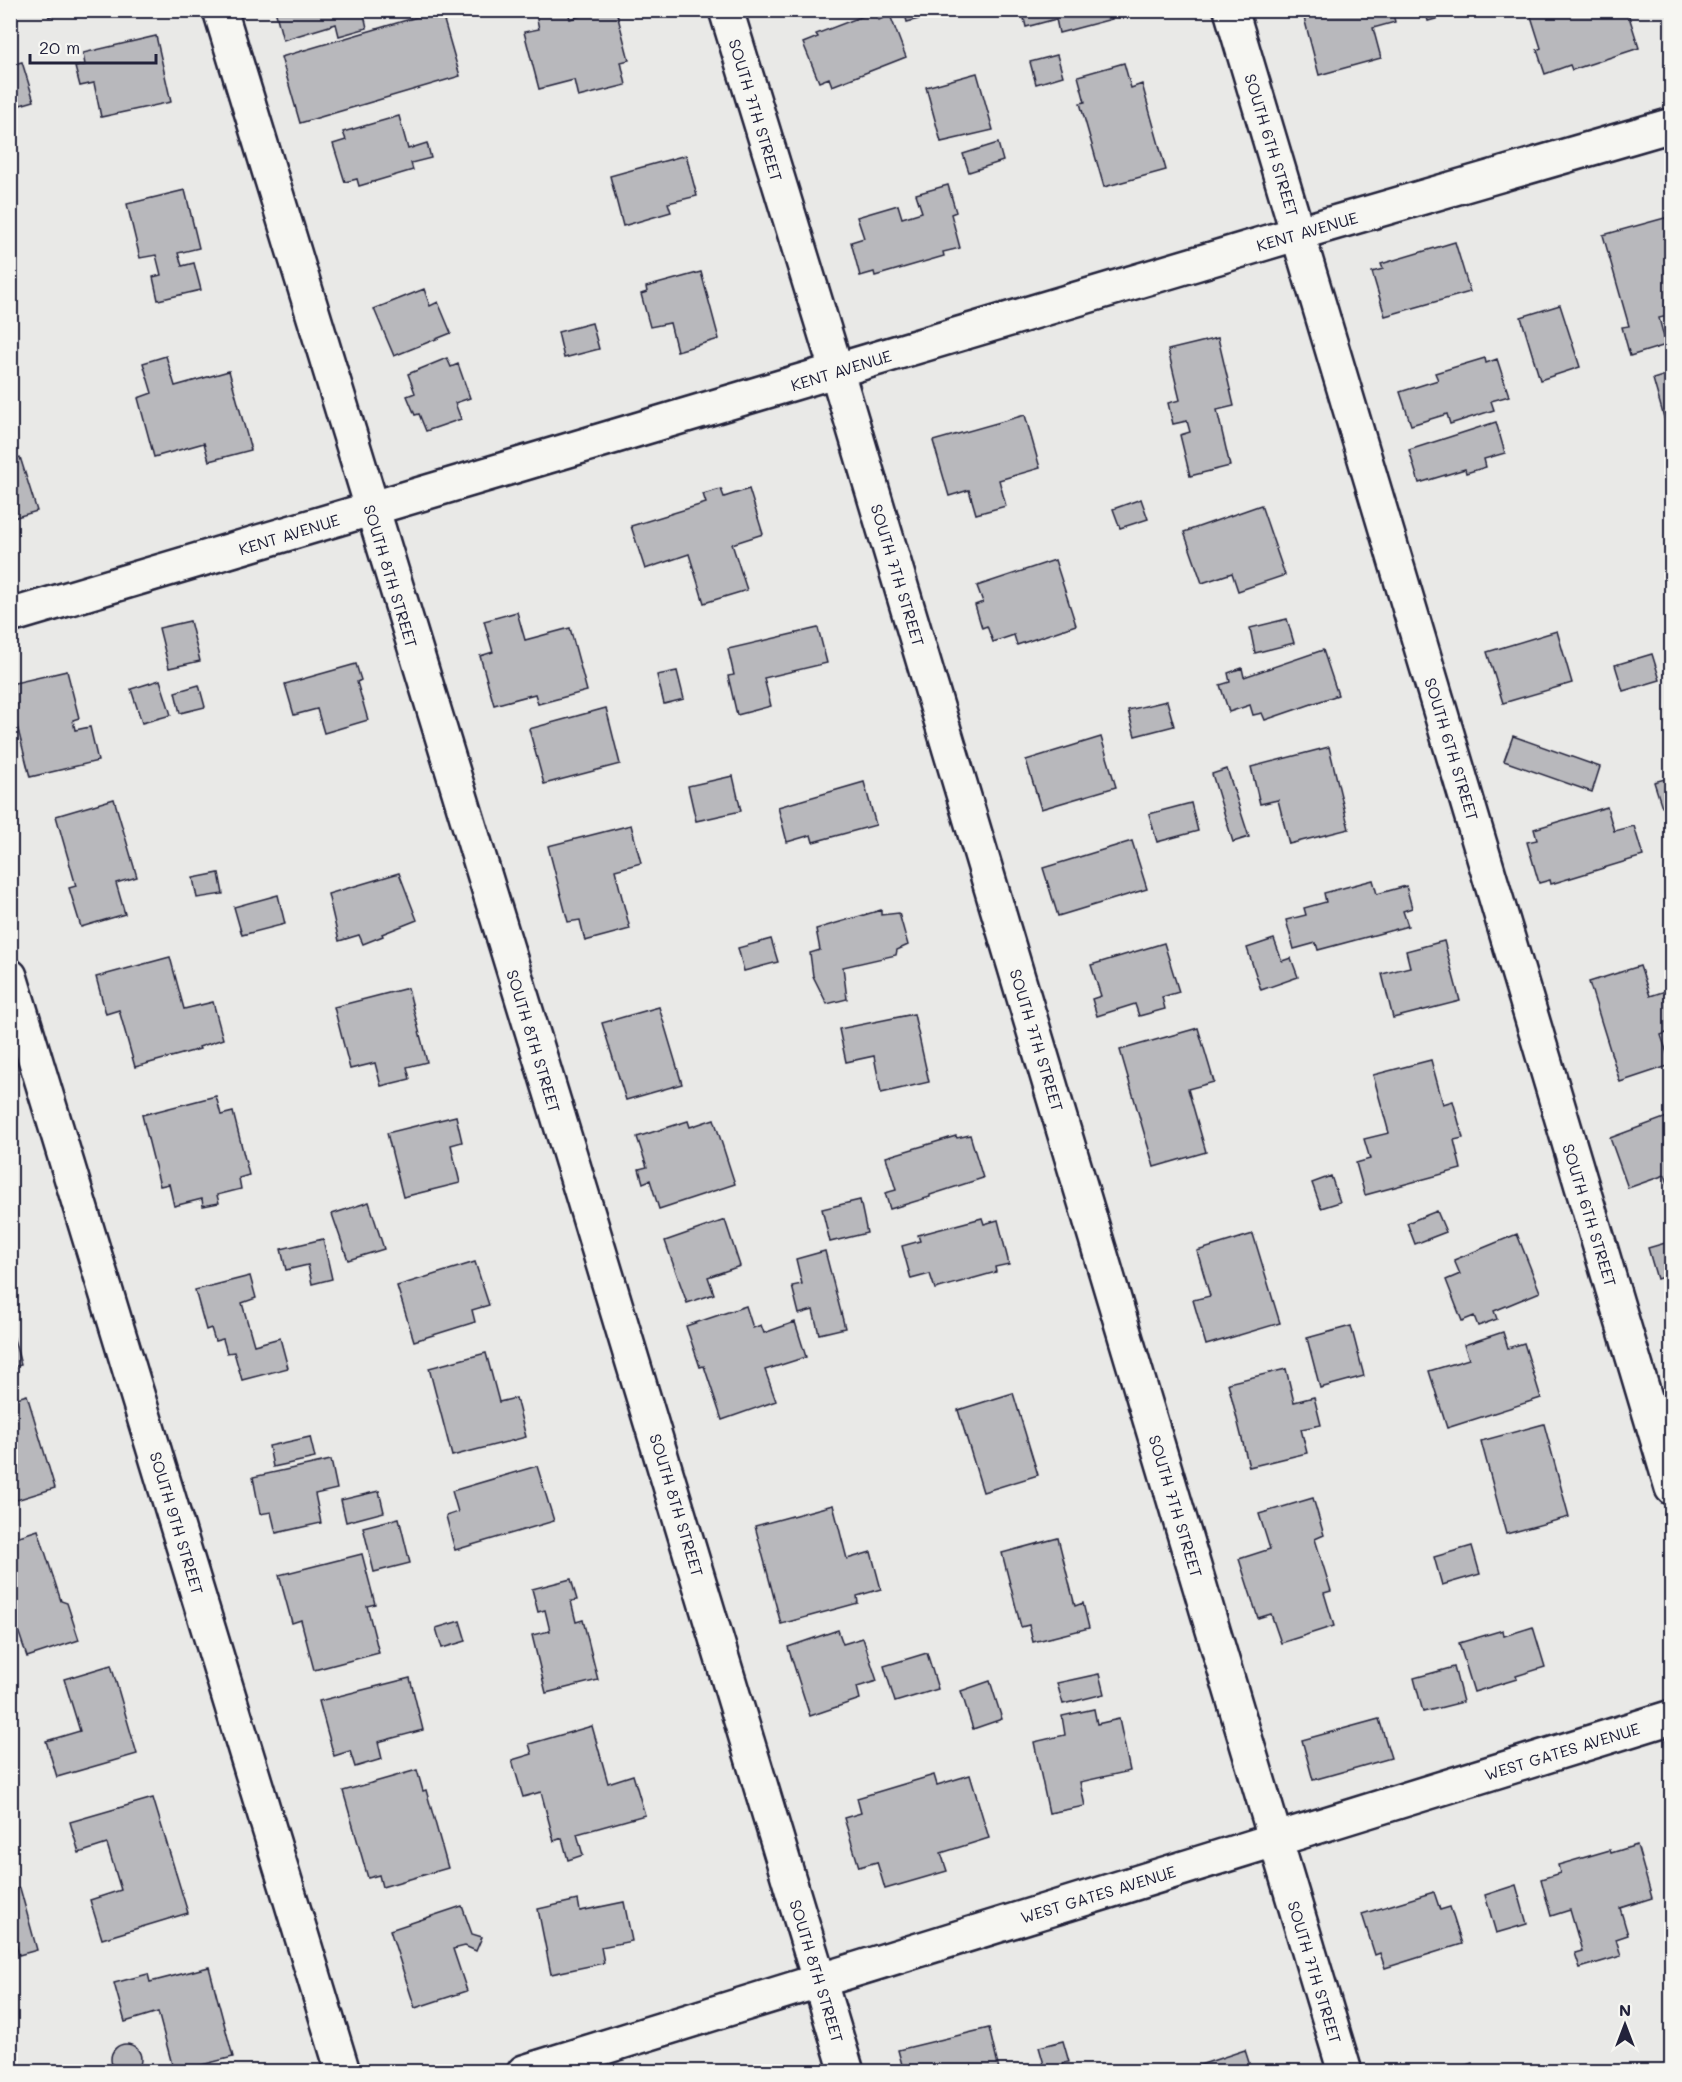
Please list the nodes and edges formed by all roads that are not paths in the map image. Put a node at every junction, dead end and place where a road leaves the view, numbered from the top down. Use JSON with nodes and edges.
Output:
{"nodes":[{"id":1,"x":220,"y":10,"type":"edge"},
{"id":2,"x":726,"y":10,"type":"edge"},
{"id":3,"x":1231,"y":10,"type":"edge"},
{"id":4,"x":1671,"y":125,"type":"edge"},
{"id":5,"x":1299,"y":234,"type":"junction"},
{"id":6,"x":837,"y":372,"type":"junction"},
{"id":7,"x":371,"y":509,"type":"junction"},
{"id":8,"x":10,"y":616,"type":"edge"},
{"id":9,"x":10,"y":976,"type":"edge"},
{"id":10,"x":1671,"y":1488,"type":"edge"},
{"id":11,"x":1671,"y":1717,"type":"edge"},
{"id":12,"x":1276,"y":1839,"type":"junction"},
{"id":13,"x":820,"y":1980,"type":"junction"},
{"id":14,"x":343,"y":2072,"type":"edge"},
{"id":15,"x":524,"y":2072,"type":"edge"},
{"id":16,"x":847,"y":2072,"type":"edge"},
{"id":17,"x":1345,"y":2072,"type":"edge"}],
"edges":[{"from":1,"to":7,"type":"street","name":"SOUTH 8TH STREET"},
{"from":2,"to":6,"type":"street","name":"SOUTH 7TH STREET"},
{"from":3,"to":5,"type":"street","name":"SOUTH 6TH STREET"},
{"from":4,"to":5,"type":"street","name":"KENT AVENUE"},
{"from":5,"to":6,"type":"street","name":"KENT AVENUE"},
{"from":5,"to":10,"type":"street","name":"SOUTH 6TH STREET"},
{"from":6,"to":7,"type":"street","name":"KENT AVENUE"},
{"from":6,"to":12,"type":"street","name":"SOUTH 7TH STREET"},
{"from":7,"to":8,"type":"street","name":"KENT AVENUE"},
{"from":7,"to":13,"type":"street","name":"SOUTH 8TH STREET"},
{"from":9,"to":14,"type":"street","name":"SOUTH 9TH STREET"},
{"from":11,"to":12,"type":"street","name":"WEST GATES AVENUE"},
{"from":12,"to":13,"type":"street","name":"WEST GATES AVENUE"},
{"from":12,"to":17,"type":"street","name":"SOUTH 7TH STREET"},
{"from":13,"to":15,"type":"street","name":"WEST GATES AVENUE"},
{"from":13,"to":16,"type":"street","name":"SOUTH 8TH STREET"}]}
